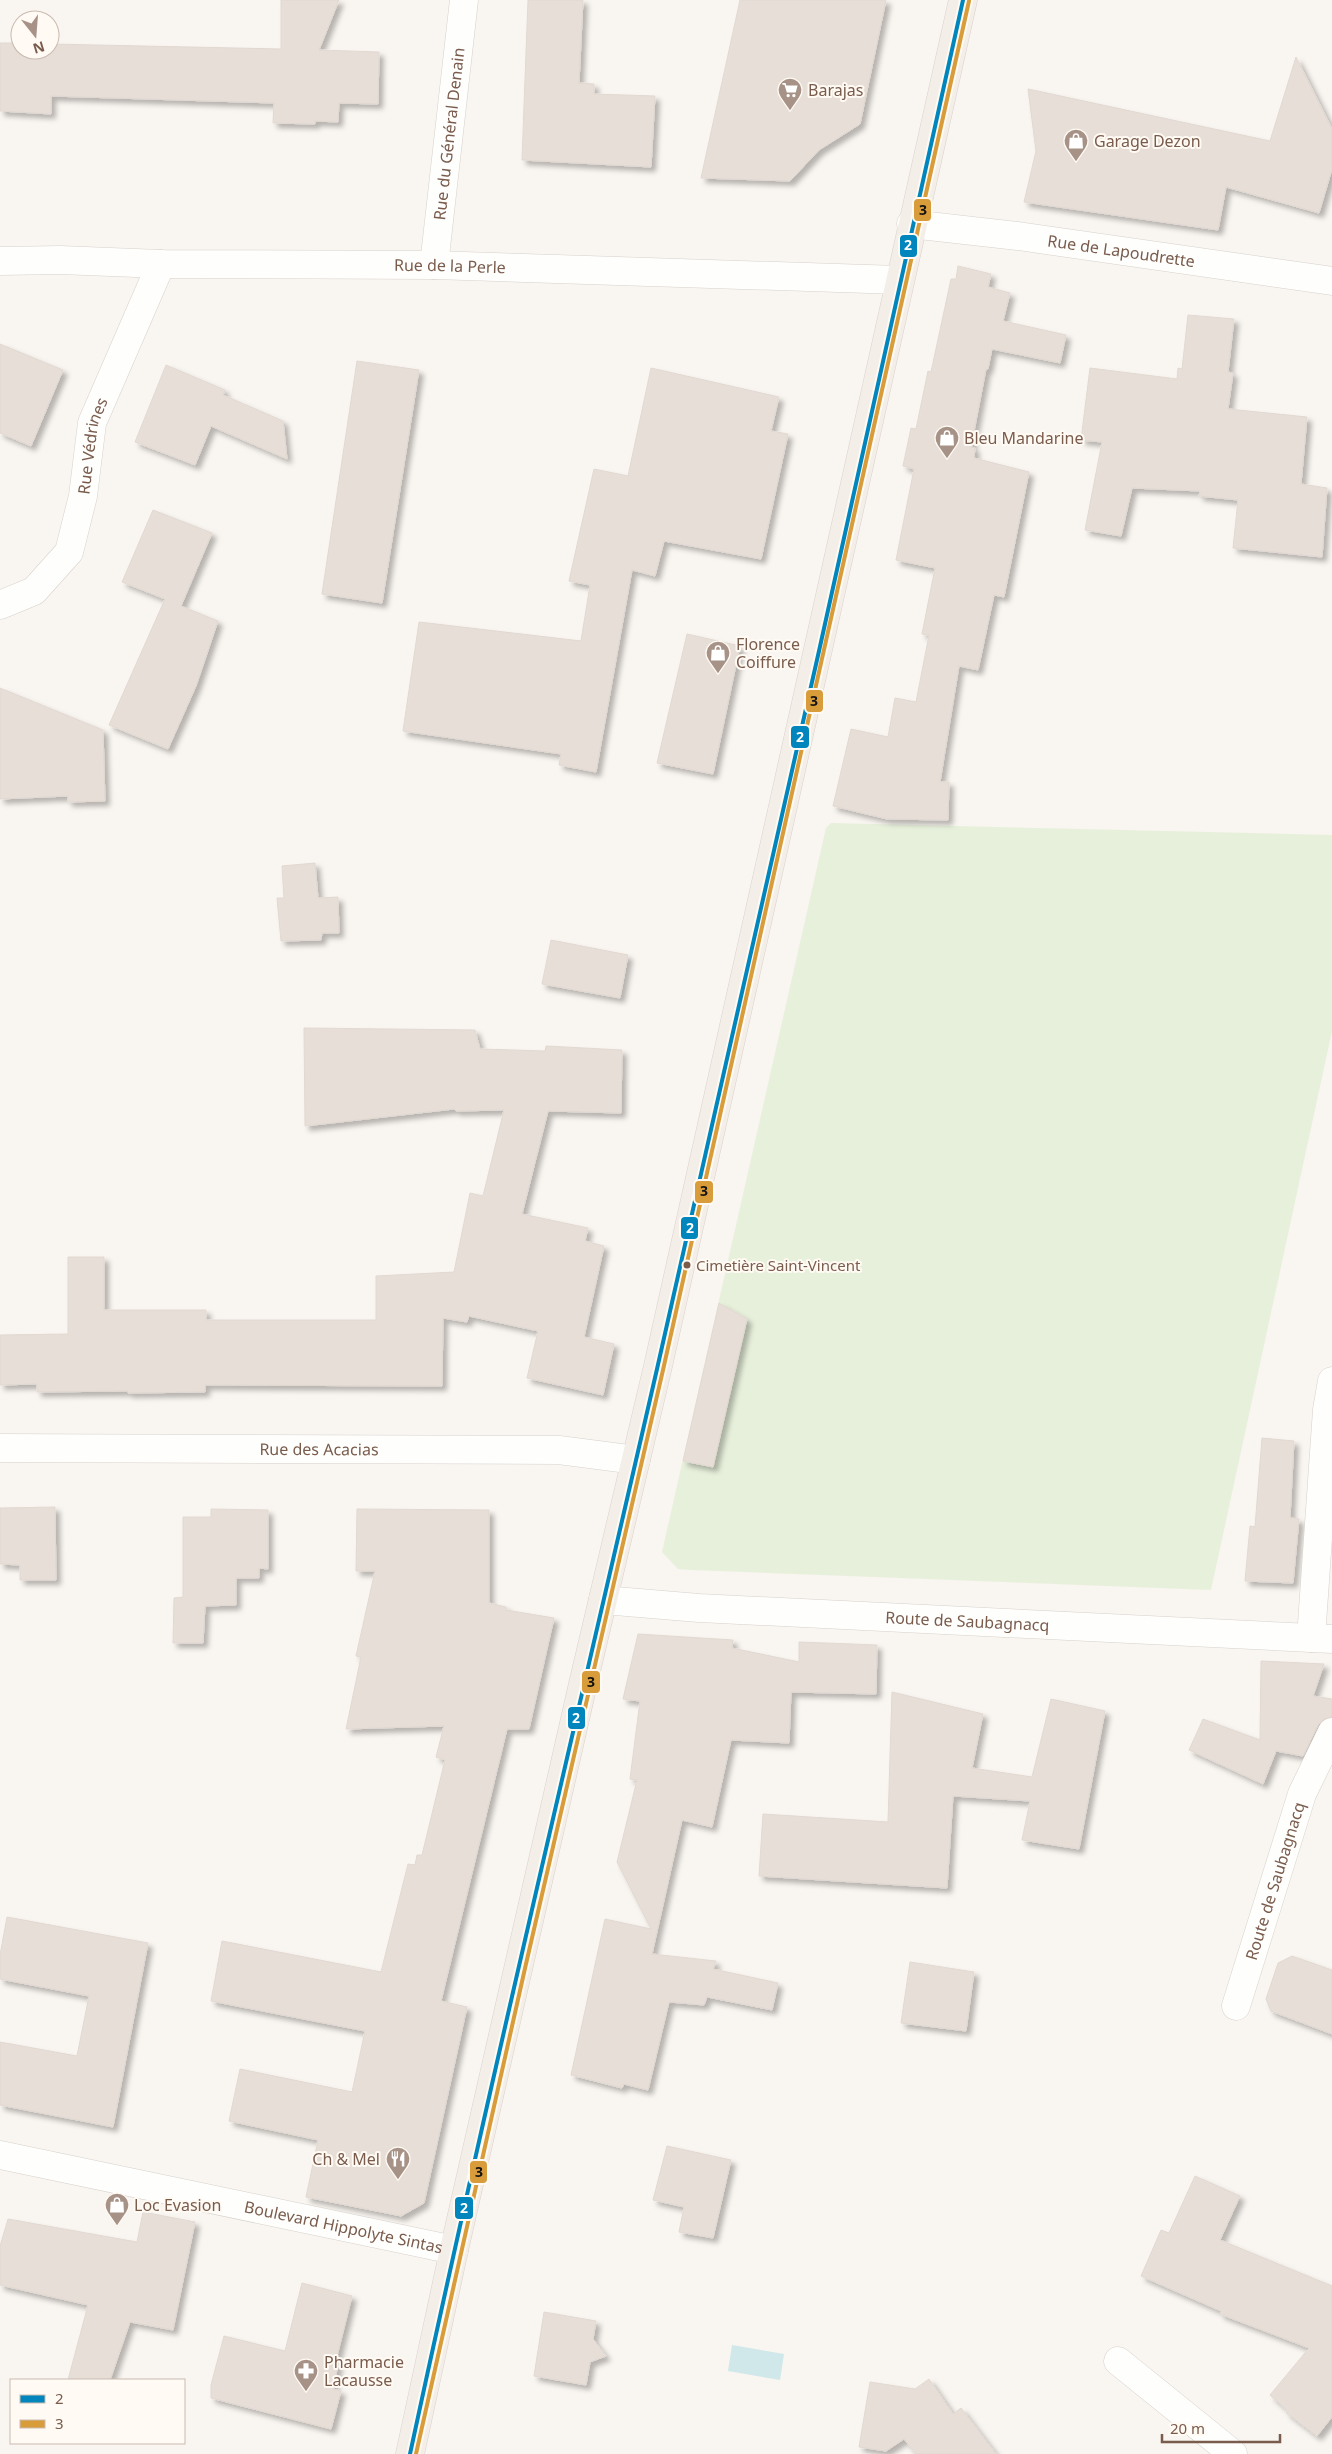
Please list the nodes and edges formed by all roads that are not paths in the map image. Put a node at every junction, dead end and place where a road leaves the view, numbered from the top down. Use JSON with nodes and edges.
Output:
{"nodes":[{"id":1,"x":464,"y":0,"type":"edge"},
{"id":2,"x":963,"y":0,"type":"edge"},
{"id":3,"x":911,"y":224,"type":"junction"},
{"id":4,"x":0,"y":261,"type":"edge"},
{"id":5,"x":161,"y":264,"type":"junction"},
{"id":6,"x":434,"y":266,"type":"junction"},
{"id":7,"x":899,"y":280,"type":"junction"},
{"id":8,"x":1332,"y":281,"type":"edge"},
{"id":9,"x":0,"y":605,"type":"edge"},
{"id":10,"x":1332,"y":1381,"type":"edge"},
{"id":11,"x":0,"y":1448,"type":"edge"},
{"id":12,"x":636,"y":1460,"type":"junction"},
{"id":13,"x":604,"y":1600,"type":"junction"},
{"id":14,"x":1321,"y":1639,"type":"edge"},
{"id":15,"x":1332,"y":1732,"type":"edge"},
{"id":16,"x":1236,"y":2006,"type":"dead end"},
{"id":17,"x":0,"y":2154,"type":"edge"},
{"id":18,"x":454,"y":2250,"type":"junction"},
{"id":19,"x":1118,"y":2361,"type":"dead end"},
{"id":20,"x":410,"y":2454,"type":"edge"},
{"id":21,"x":1233,"y":2454,"type":"edge"}],
"edges":[{"from":1,"to":6,"type":"street","name":"Rue du Général Denain"},
{"from":2,"to":3,"type":"main road"},
{"from":3,"to":7,"type":"main road"},
{"from":3,"to":8,"type":"street","name":"Rue de Lapoudrette"},
{"from":4,"to":5,"type":"street","name":"Rue de la Perle"},
{"from":5,"to":6,"type":"street","name":"Rue de la Perle"},
{"from":5,"to":9,"type":"street","name":"Rue Védrines"},
{"from":6,"to":7,"type":"street","name":"Rue de la Perle"},
{"from":7,"to":12,"type":"main road"},
{"from":10,"to":14,"type":"street"},
{"from":11,"to":12,"type":"street","name":"Rue des Acacias"},
{"from":12,"to":13,"type":"main road"},
{"from":13,"to":14,"type":"street","name":"Route de Saubagnacq"},
{"from":13,"to":18,"type":"main road"},
{"from":15,"to":16,"type":"street","name":"Route de Saubagnacq"},
{"from":17,"to":18,"type":"street","name":"Boulevard Hippolyte Sintas"},
{"from":18,"to":20,"type":"main road"},
{"from":19,"to":21,"type":"street"}]}
